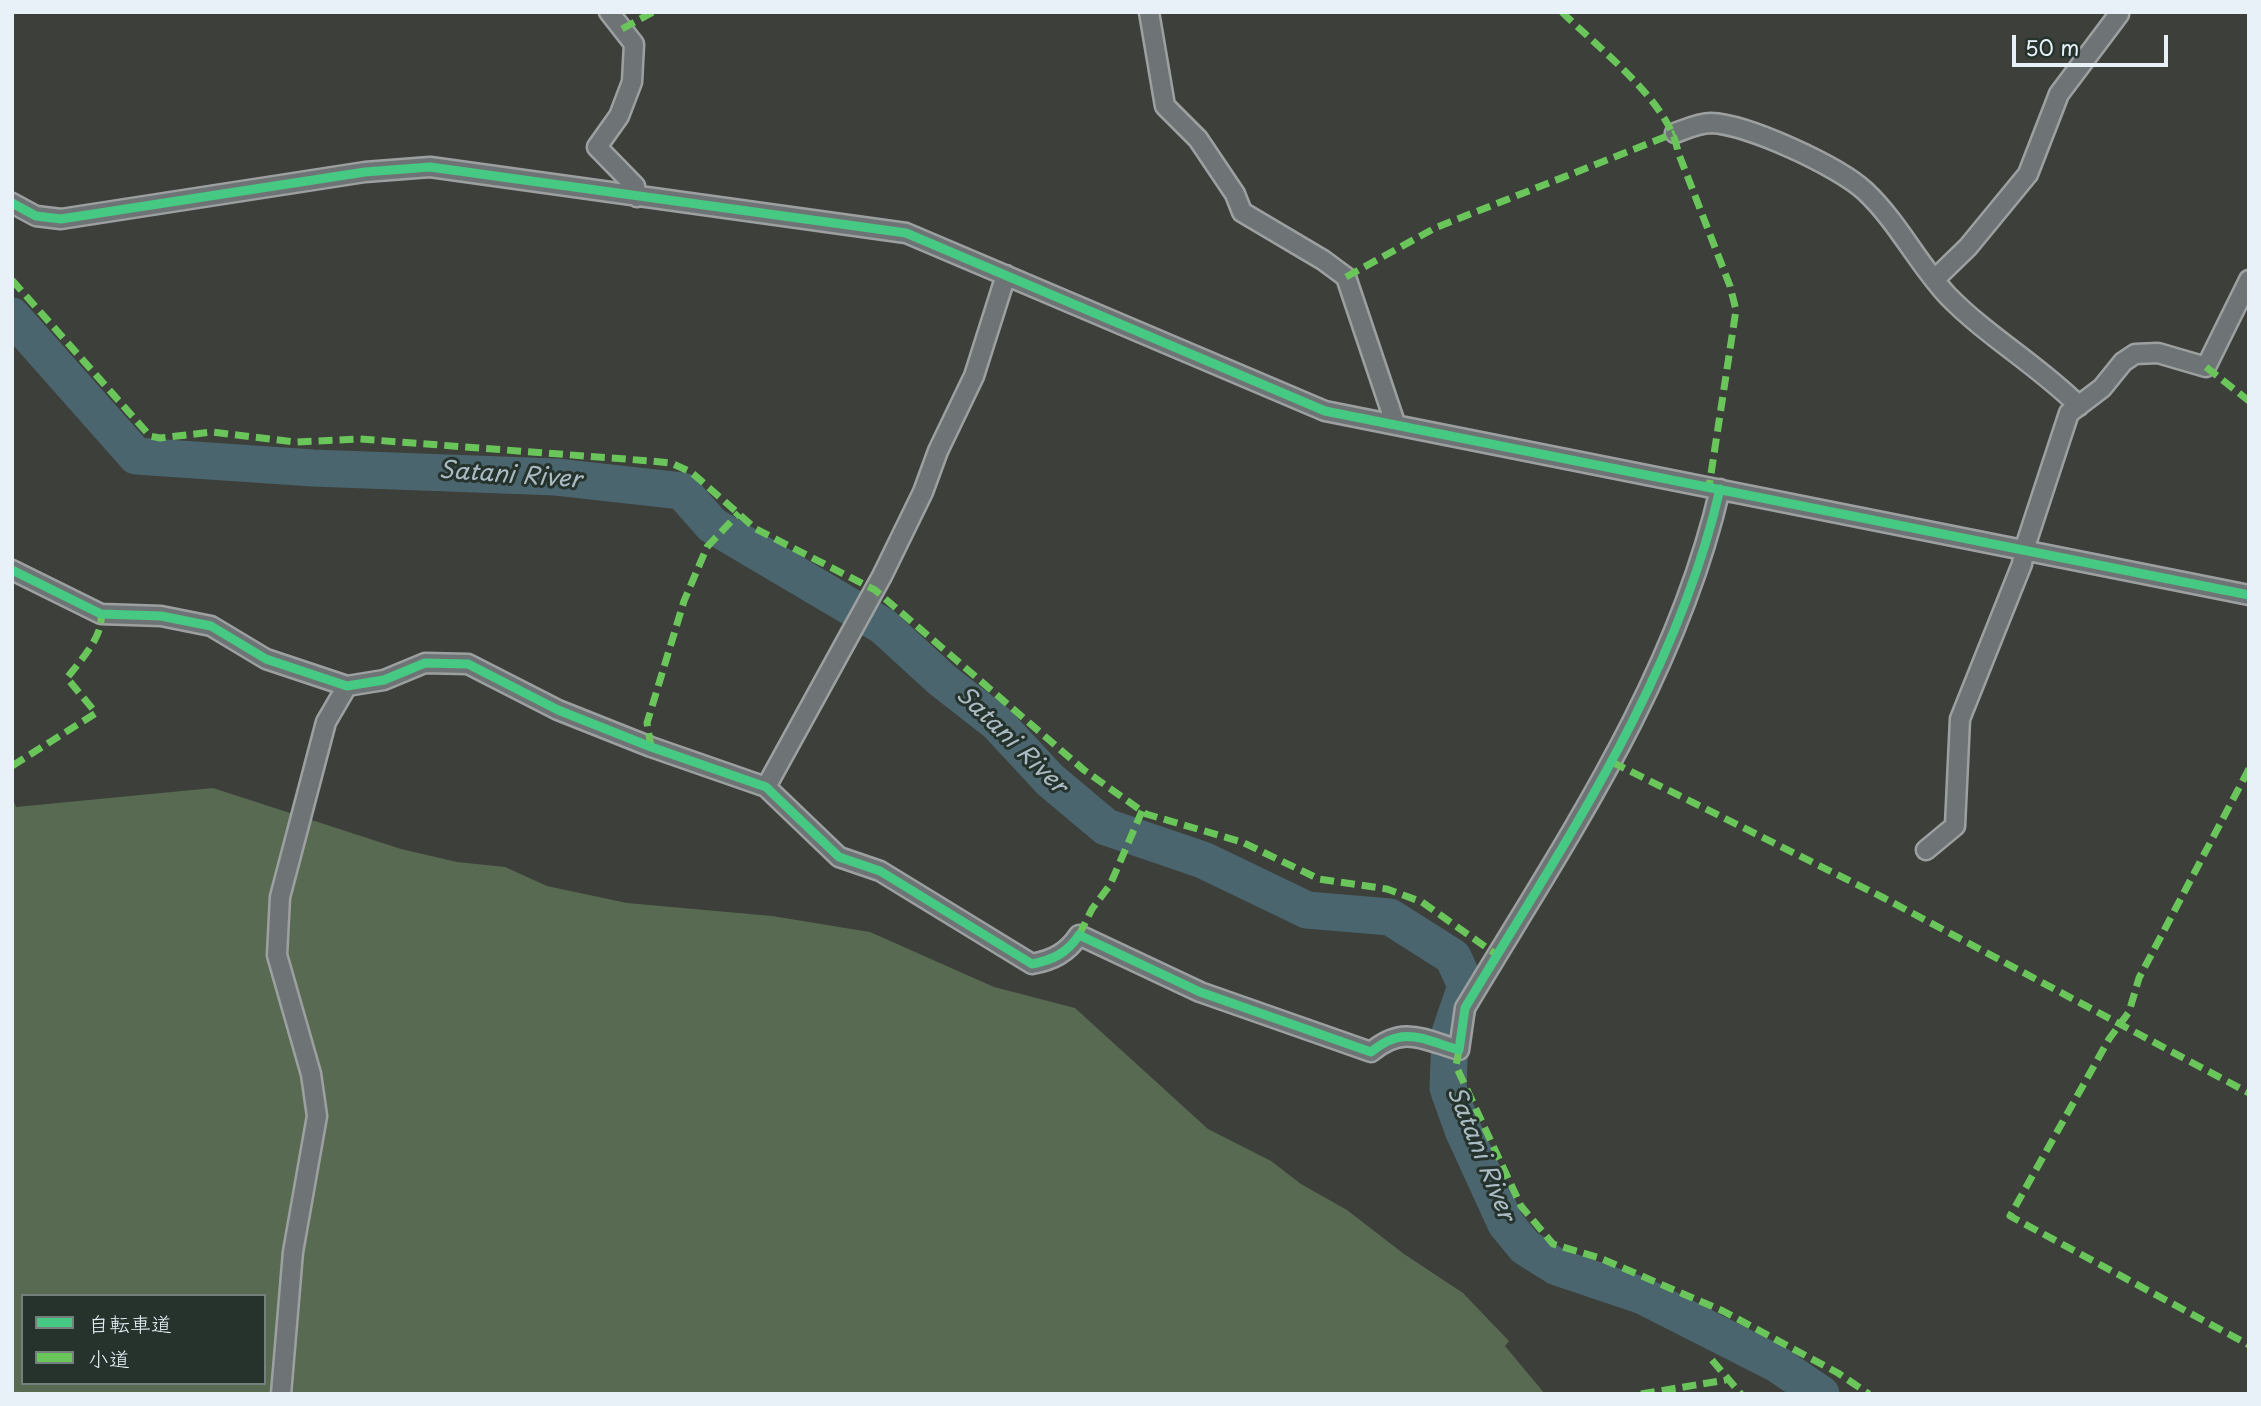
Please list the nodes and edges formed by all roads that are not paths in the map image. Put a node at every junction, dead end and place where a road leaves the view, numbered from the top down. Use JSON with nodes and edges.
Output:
{"nodes":[{"id":1,"x":610,"y":12,"type":"edge"},
{"id":2,"x":1149,"y":12,"type":"edge"},
{"id":3,"x":2119,"y":14,"type":"dead end"},
{"id":4,"x":1675,"y":133,"type":"dead end"},
{"id":5,"x":637,"y":197,"type":"junction"},
{"id":6,"x":12,"y":202,"type":"edge"},
{"id":7,"x":1006,"y":275,"type":"junction"},
{"id":8,"x":1935,"y":279,"type":"junction"},
{"id":9,"x":2249,"y":281,"type":"edge"},
{"id":10,"x":2079,"y":406,"type":"junction"},
{"id":11,"x":1395,"y":422,"type":"junction"},
{"id":12,"x":1720,"y":489,"type":"junction"},
{"id":13,"x":2024,"y":550,"type":"junction"},
{"id":14,"x":12,"y":570,"type":"edge"},
{"id":15,"x":2249,"y":595,"type":"edge"},
{"id":16,"x":346,"y":686,"type":"junction"},
{"id":17,"x":766,"y":787,"type":"junction"},
{"id":18,"x":1926,"y":850,"type":"dead end"},
{"id":19,"x":281,"y":1394,"type":"edge"}],
"edges":[{"from":1,"to":5,"type":"street"},
{"from":2,"to":11,"type":"street"},
{"from":3,"to":8,"type":"street"},
{"from":4,"to":8,"type":"street"},
{"from":5,"to":6,"type":"street"},
{"from":5,"to":7,"type":"street"},
{"from":7,"to":11,"type":"street"},
{"from":7,"to":17,"type":"street"},
{"from":8,"to":10,"type":"street"},
{"from":9,"to":10,"type":"street"},
{"from":10,"to":13,"type":"street"},
{"from":11,"to":12,"type":"street"},
{"from":12,"to":13,"type":"street"},
{"from":12,"to":17,"type":"street"},
{"from":13,"to":15,"type":"street"},
{"from":13,"to":18,"type":"street"},
{"from":14,"to":16,"type":"street"},
{"from":16,"to":17,"type":"street"},
{"from":16,"to":19,"type":"street"}]}
